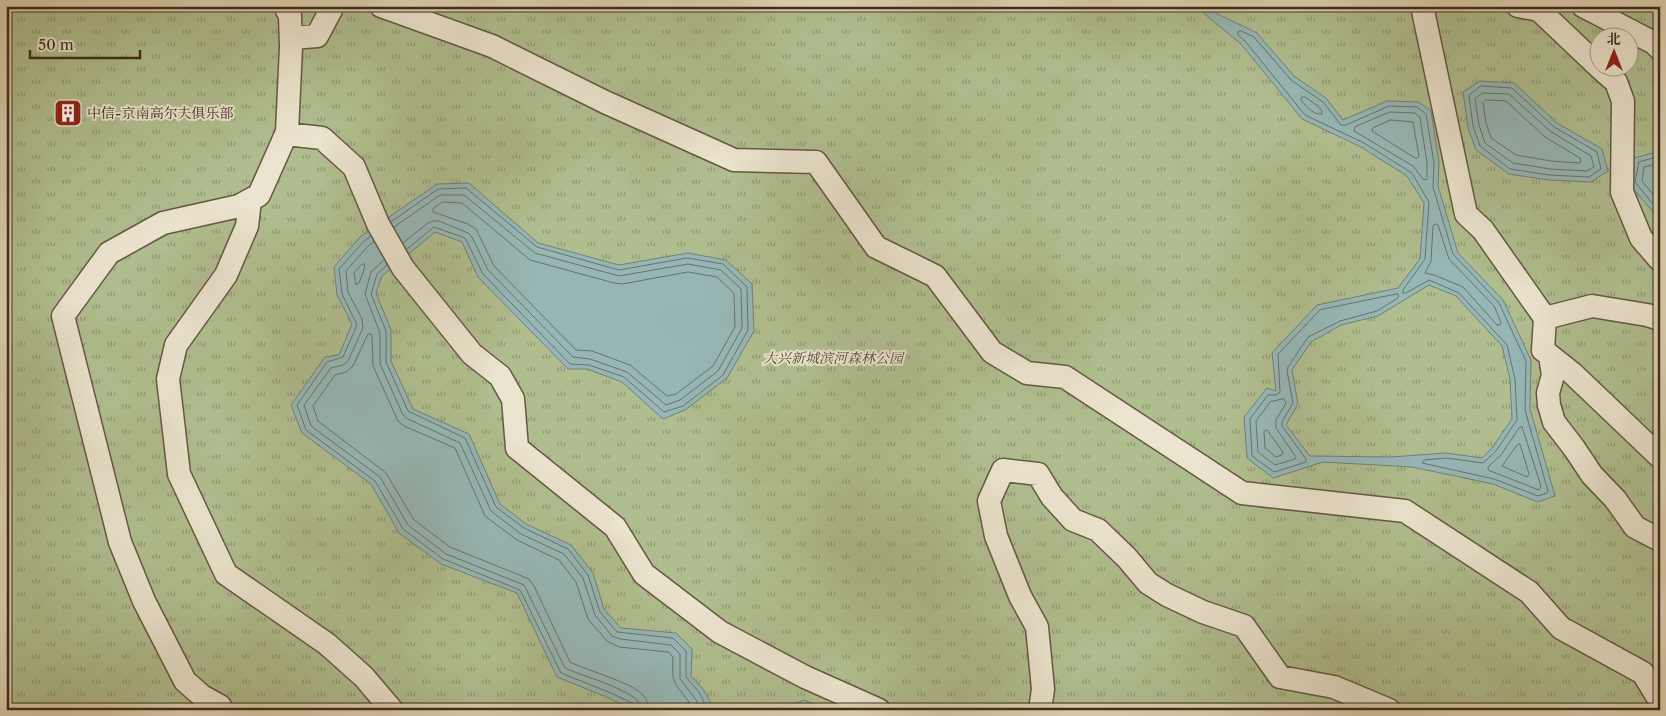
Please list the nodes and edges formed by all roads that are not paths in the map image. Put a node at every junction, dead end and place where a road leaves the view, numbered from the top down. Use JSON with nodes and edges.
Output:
{"nodes":[{"id":1,"x":285,"y":6,"type":"edge"},
{"id":2,"x":333,"y":6,"type":"edge"},
{"id":3,"x":381,"y":6,"type":"edge"},
{"id":4,"x":1422,"y":6,"type":"edge"},
{"id":5,"x":1518,"y":6,"type":"edge"},
{"id":6,"x":1583,"y":6,"type":"edge"},
{"id":7,"x":291,"y":38,"type":"junction"},
{"id":8,"x":1660,"y":49,"type":"edge"},
{"id":9,"x":1588,"y":57,"type":"edge"},
{"id":10,"x":1611,"y":78,"type":"edge"},
{"id":11,"x":286,"y":134,"type":"junction"},
{"id":12,"x":250,"y":200,"type":"junction"},
{"id":13,"x":1660,"y":260,"type":"edge"},
{"id":14,"x":1545,"y":318,"type":"junction"},
{"id":15,"x":1660,"y":319,"type":"edge"},
{"id":16,"x":1550,"y":356,"type":"junction"},
{"id":17,"x":1660,"y":457,"type":"edge"},
{"id":18,"x":1660,"y":540,"type":"edge"},
{"id":19,"x":1660,"y":700,"type":"edge"},
{"id":20,"x":221,"y":710,"type":"edge"},
{"id":21,"x":392,"y":710,"type":"edge"},
{"id":22,"x":878,"y":710,"type":"edge"},
{"id":23,"x":1040,"y":710,"type":"edge"},
{"id":24,"x":1389,"y":710,"type":"edge"}],
"edges":[{"from":1,"to":7,"type":"street"},
{"from":2,"to":7,"type":"street"},
{"from":3,"to":19,"type":"street"},
{"from":4,"to":14,"type":"street"},
{"from":5,"to":9,"type":"street"},
{"from":6,"to":8,"type":"street"},
{"from":7,"to":11,"type":"street"},
{"from":10,"to":13,"type":"street"},
{"from":11,"to":12,"type":"street"},
{"from":11,"to":22,"type":"street"},
{"from":12,"to":20,"type":"street"},
{"from":12,"to":21,"type":"street"},
{"from":14,"to":15,"type":"street"},
{"from":14,"to":16,"type":"street"},
{"from":16,"to":17,"type":"street"},
{"from":16,"to":18,"type":"street"},
{"from":23,"to":24,"type":"street"}]}
